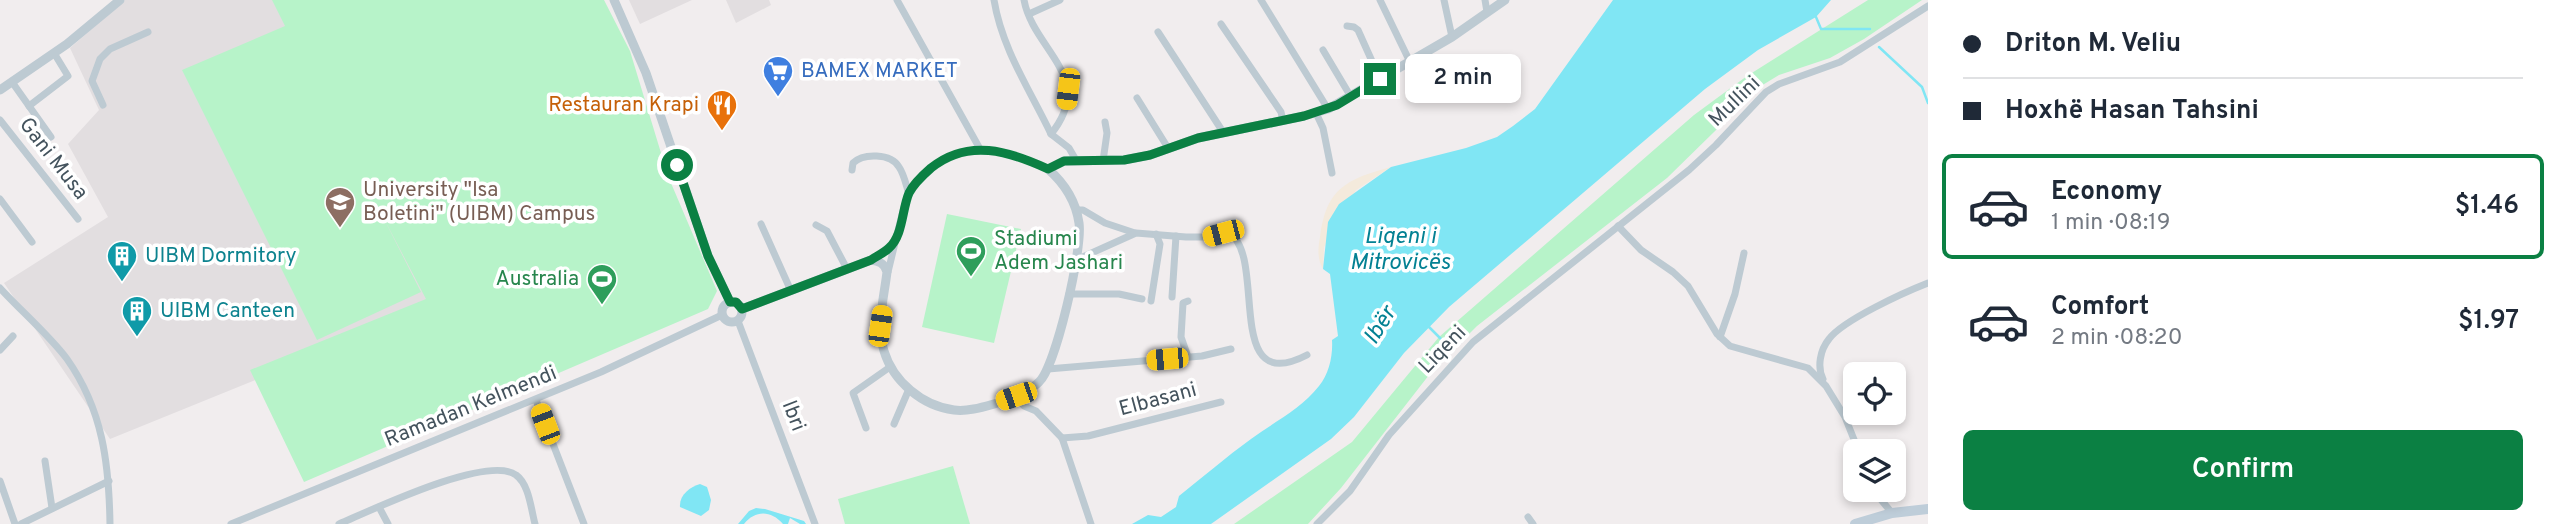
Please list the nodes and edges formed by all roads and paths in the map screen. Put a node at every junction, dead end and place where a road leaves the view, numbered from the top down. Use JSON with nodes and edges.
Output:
{"nodes":[{"id":1,"x":120,"y":0,"type":"edge"},
{"id":2,"x":614,"y":0,"type":"edge"},
{"id":3,"x":994,"y":0,"type":"edge"},
{"id":4,"x":1024,"y":0,"type":"edge"},
{"id":5,"x":1060,"y":0,"type":"edge"},
{"id":6,"x":1261,"y":0,"type":"edge"},
{"id":7,"x":1380,"y":0,"type":"edge"},
{"id":8,"x":1444,"y":0,"type":"edge"},
{"id":9,"x":1485,"y":0,"type":"edge"},
{"id":10,"x":1506,"y":0,"type":"edge"},
{"id":11,"x":901,"y":1,"type":"edge"},
{"id":12,"x":1928,"y":6,"type":"edge"},
{"id":13,"x":1487,"y":12,"type":"junction"},
{"id":14,"x":1029,"y":14,"type":"junction"},
{"id":15,"x":1221,"y":24,"type":"dead end"},
{"id":16,"x":1347,"y":26,"type":"dead end"},
{"id":17,"x":148,"y":32,"type":"dead end"},
{"id":18,"x":1158,"y":32,"type":"dead end"},
{"id":19,"x":1452,"y":37,"type":"junction"},
{"id":20,"x":1323,"y":50,"type":"dead end"},
{"id":21,"x":54,"y":53,"type":"junction"},
{"id":22,"x":1410,"y":62,"type":"junction"},
{"id":23,"x":1380,"y":79,"type":"junction"},
{"id":24,"x":12,"y":82,"type":"junction"},
{"id":25,"x":0,"y":90,"type":"edge"},
{"id":26,"x":1351,"y":97,"type":"junction"},
{"id":27,"x":1137,"y":98,"type":"dead end"},
{"id":28,"x":103,"y":105,"type":"dead end"},
{"id":29,"x":29,"y":107,"type":"junction"},
{"id":30,"x":1328,"y":109,"type":"junction"},
{"id":31,"x":1316,"y":113,"type":"junction"},
{"id":32,"x":0,"y":120,"type":"edge"},
{"id":33,"x":1283,"y":121,"type":"junction"},
{"id":34,"x":1105,"y":122,"type":"dead end"},
{"id":35,"x":1223,"y":132,"type":"junction"},
{"id":36,"x":1051,"y":134,"type":"junction"},
{"id":37,"x":51,"y":137,"type":"dead end"},
{"id":38,"x":1168,"y":148,"type":"junction"},
{"id":39,"x":980,"y":149,"type":"junction"},
{"id":40,"x":1076,"y":160,"type":"junction"},
{"id":41,"x":1103,"y":161,"type":"junction"},
{"id":42,"x":1048,"y":169,"type":"junction"},
{"id":43,"x":852,"y":170,"type":"dead end"},
{"id":44,"x":1332,"y":173,"type":"dead end"},
{"id":45,"x":909,"y":194,"type":"junction"},
{"id":46,"x":0,"y":199,"type":"edge"},
{"id":47,"x":1076,"y":210,"type":"junction"},
{"id":48,"x":78,"y":219,"type":"dead end"},
{"id":49,"x":761,"y":224,"type":"dead end"},
{"id":50,"x":816,"y":225,"type":"dead end"},
{"id":51,"x":1618,"y":226,"type":"junction"},
{"id":52,"x":1136,"y":233,"type":"junction"},
{"id":53,"x":1156,"y":234,"type":"junction"},
{"id":54,"x":1176,"y":236,"type":"junction"},
{"id":55,"x":896,"y":239,"type":"junction"},
{"id":56,"x":32,"y":242,"type":"dead end"},
{"id":57,"x":1744,"y":253,"type":"dead end"},
{"id":58,"x":871,"y":260,"type":"junction"},
{"id":59,"x":1076,"y":260,"type":"junction"},
{"id":60,"x":847,"y":269,"type":"junction"},
{"id":61,"x":886,"y":280,"type":"junction"},
{"id":62,"x":1928,"y":283,"type":"edge"},
{"id":63,"x":0,"y":288,"type":"edge"},
{"id":64,"x":791,"y":291,"type":"junction"},
{"id":65,"x":1069,"y":294,"type":"junction"},
{"id":66,"x":1172,"y":297,"type":"dead end"},
{"id":67,"x":1142,"y":299,"type":"dead end"},
{"id":68,"x":1151,"y":301,"type":"dead end"},
{"id":69,"x":730,"y":302,"type":"junction"},
{"id":70,"x":1188,"y":302,"type":"dead end"},
{"id":71,"x":742,"y":309,"type":"junction"},
{"id":72,"x":722,"y":315,"type":"junction"},
{"id":73,"x":738,"y":321,"type":"junction"},
{"id":74,"x":13,"y":336,"type":"dead end"},
{"id":75,"x":1720,"y":337,"type":"junction"},
{"id":76,"x":1231,"y":349,"type":"dead end"},
{"id":77,"x":0,"y":350,"type":"edge"},
{"id":78,"x":1307,"y":355,"type":"dead end"},
{"id":79,"x":1188,"y":357,"type":"junction"},
{"id":80,"x":890,"y":367,"type":"junction"},
{"id":81,"x":1048,"y":369,"type":"junction"},
{"id":82,"x":1826,"y":386,"type":"junction"},
{"id":83,"x":909,"y":389,"type":"junction"},
{"id":84,"x":1016,"y":396,"type":"junction"},
{"id":85,"x":536,"y":400,"type":"junction"},
{"id":86,"x":1221,"y":402,"type":"dead end"},
{"id":87,"x":894,"y":424,"type":"dead end"},
{"id":88,"x":866,"y":428,"type":"dead end"},
{"id":89,"x":1062,"y":438,"type":"junction"},
{"id":90,"x":1854,"y":439,"type":"edge"},
{"id":91,"x":45,"y":461,"type":"dead end"},
{"id":92,"x":0,"y":481,"type":"edge"},
{"id":93,"x":109,"y":481,"type":"junction"},
{"id":94,"x":1883,"y":502,"type":"edge"},
{"id":95,"x":379,"y":507,"type":"junction"},
{"id":96,"x":52,"y":508,"type":"junction"},
{"id":97,"x":1928,"y":509,"type":"edge"},
{"id":98,"x":1892,"y":513,"type":"junction"},
{"id":99,"x":250,"y":521,"type":"edge"},
{"id":100,"x":1869,"y":522,"type":"edge"},
{"id":101,"x":15,"y":524,"type":"edge"},
{"id":102,"x":22,"y":524,"type":"edge"},
{"id":103,"x":110,"y":524,"type":"edge"},
{"id":104,"x":231,"y":524,"type":"edge"},
{"id":105,"x":340,"y":524,"type":"edge"},
{"id":106,"x":388,"y":524,"type":"edge"},
{"id":107,"x":535,"y":524,"type":"edge"},
{"id":108,"x":584,"y":524,"type":"edge"},
{"id":109,"x":815,"y":524,"type":"edge"},
{"id":110,"x":1091,"y":524,"type":"edge"},
{"id":111,"x":1317,"y":524,"type":"edge"},
{"id":112,"x":1856,"y":524,"type":"edge"}],
"edges":[{"from":1,"to":21,"type":"street"},
{"from":2,"to":69,"type":"street"},
{"from":3,"to":36,"type":"street"},
{"from":4,"to":14,"type":"street"},
{"from":5,"to":14,"type":"street"},
{"from":6,"to":30,"type":"street"},
{"from":7,"to":22,"type":"street"},
{"from":8,"to":19,"type":"street"},
{"from":9,"to":13,"type":"street"},
{"from":10,"to":13,"type":"street"},
{"from":11,"to":39,"type":"street"},
{"from":12,"to":51,"type":"street","name":"Mullini"},
{"from":13,"to":19,"type":"street"},
{"from":14,"to":36,"type":"street"},
{"from":15,"to":33,"type":"street"},
{"from":16,"to":23,"type":"street"},
{"from":17,"to":28,"type":"street"},
{"from":18,"to":35,"type":"street"},
{"from":19,"to":22,"type":"street"},
{"from":20,"to":26,"type":"street"},
{"from":21,"to":24,"type":"street"},
{"from":21,"to":29,"type":"street"},
{"from":22,"to":23,"type":"street"},
{"from":23,"to":26,"type":"street"},
{"from":24,"to":25,"type":"street"},
{"from":24,"to":29,"type":"street"},
{"from":26,"to":30,"type":"street"},
{"from":27,"to":38,"type":"street"},
{"from":29,"to":37,"type":"street"},
{"from":30,"to":31,"type":"street"},
{"from":31,"to":33,"type":"street"},
{"from":31,"to":44,"type":"street"},
{"from":32,"to":48,"type":"street","name":"Gani Musa"},
{"from":33,"to":35,"type":"street"},
{"from":34,"to":41,"type":"street"},
{"from":35,"to":38,"type":"street"},
{"from":36,"to":40,"type":"street"},
{"from":38,"to":41,"type":"street"},
{"from":39,"to":42,"type":"street"},
{"from":39,"to":45,"type":"street"},
{"from":40,"to":41,"type":"street"},
{"from":40,"to":42,"type":"street"},
{"from":42,"to":47,"type":"street"},
{"from":43,"to":45,"type":"street"},
{"from":45,"to":55,"type":"street"},
{"from":46,"to":56,"type":"street"},
{"from":47,"to":52,"type":"street"},
{"from":47,"to":59,"type":"street"},
{"from":49,"to":64,"type":"street"},
{"from":50,"to":60,"type":"street"},
{"from":51,"to":75,"type":"street"},
{"from":51,"to":111,"type":"street","name":"Liqeni"},
{"from":52,"to":53,"type":"street"},
{"from":52,"to":59,"type":"street"},
{"from":53,"to":54,"type":"street"},
{"from":53,"to":68,"type":"street"},
{"from":54,"to":66,"type":"street"},
{"from":54,"to":78,"type":"street"},
{"from":55,"to":58,"type":"street"},
{"from":55,"to":61,"type":"street"},
{"from":57,"to":75,"type":"street"},
{"from":58,"to":60,"type":"street"},
{"from":58,"to":61,"type":"street"},
{"from":59,"to":65,"type":"street"},
{"from":60,"to":64,"type":"street"},
{"from":61,"to":80,"type":"street"},
{"from":62,"to":82,"type":"street"},
{"from":63,"to":93,"type":"street"},
{"from":64,"to":71,"type":"street"},
{"from":65,"to":67,"type":"street"},
{"from":65,"to":81,"type":"street"},
{"from":69,"to":71,"type":"street"},
{"from":69,"to":72,"type":"street"},
{"from":70,"to":79,"type":"street"},
{"from":71,"to":73,"type":"street"},
{"from":72,"to":73,"type":"street"},
{"from":72,"to":85,"type":"street","name":"Ramadan Kelmendi"},
{"from":73,"to":109,"type":"street","name":"Ibri"},
{"from":74,"to":77,"type":"street"},
{"from":75,"to":82,"type":"street"},
{"from":76,"to":79,"type":"street"},
{"from":79,"to":81,"type":"street"},
{"from":80,"to":83,"type":"street"},
{"from":80,"to":88,"type":"street"},
{"from":81,"to":84,"type":"street"},
{"from":82,"to":90,"type":"street"},
{"from":83,"to":84,"type":"street"},
{"from":83,"to":87,"type":"street"},
{"from":84,"to":89,"type":"street"},
{"from":85,"to":99,"type":"street","name":"Ramadan Kelmendi"},
{"from":85,"to":108,"type":"street"},
{"from":86,"to":89,"type":"street","name":"Elbasani"},
{"from":89,"to":110,"type":"street"},
{"from":91,"to":96,"type":"street"},
{"from":92,"to":101,"type":"street"},
{"from":93,"to":96,"type":"street"},
{"from":93,"to":103,"type":"street"},
{"from":94,"to":98,"type":"street"},
{"from":95,"to":105,"type":"street"},
{"from":95,"to":106,"type":"street"},
{"from":95,"to":107,"type":"street"},
{"from":96,"to":102,"type":"street"},
{"from":97,"to":98,"type":"main road"},
{"from":98,"to":100,"type":"main road"},
{"from":99,"to":104,"type":"street","name":"Ramadan Kelmendi"},
{"from":100,"to":112,"type":"main road"}]}
